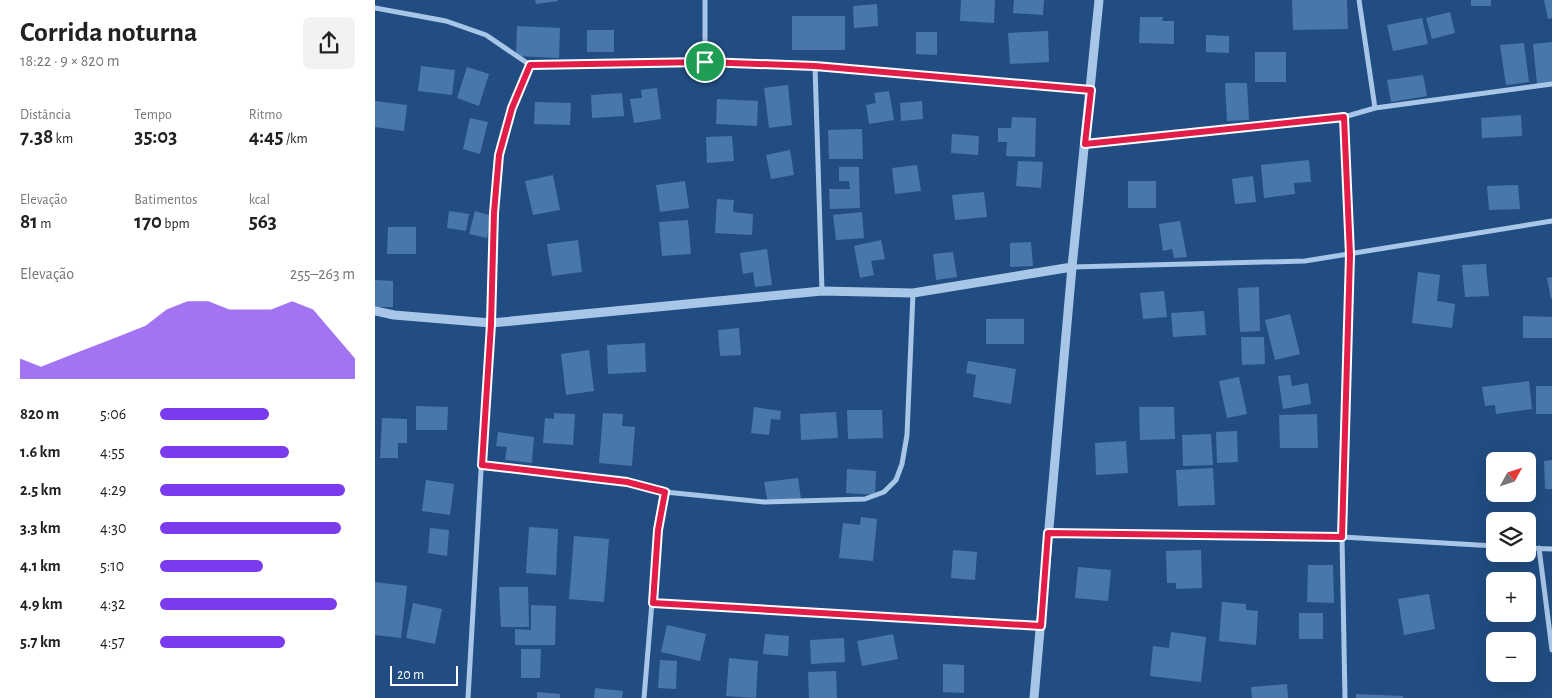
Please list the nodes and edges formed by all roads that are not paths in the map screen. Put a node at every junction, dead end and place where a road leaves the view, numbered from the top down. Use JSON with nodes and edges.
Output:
{"nodes":[{"id":1,"x":705,"y":0,"type":"edge"},
{"id":2,"x":1099,"y":0,"type":"edge"},
{"id":3,"x":1359,"y":0,"type":"edge"},
{"id":4,"x":375,"y":8,"type":"edge"},
{"id":5,"x":705,"y":62,"type":"junction"},
{"id":6,"x":530,"y":65,"type":"junction"},
{"id":7,"x":815,"y":66,"type":"junction"},
{"id":8,"x":1552,"y":84,"type":"edge"},
{"id":9,"x":1091,"y":90,"type":"junction"},
{"id":10,"x":1375,"y":108,"type":"junction"},
{"id":11,"x":1344,"y":117,"type":"junction"},
{"id":12,"x":1085,"y":144,"type":"junction"},
{"id":13,"x":1552,"y":221,"type":"edge"},
{"id":14,"x":1350,"y":255,"type":"junction"},
{"id":15,"x":1072,"y":267,"type":"junction"},
{"id":16,"x":822,"y":291,"type":"junction"},
{"id":17,"x":913,"y":293,"type":"junction"},
{"id":18,"x":375,"y":311,"type":"edge"},
{"id":19,"x":491,"y":324,"type":"junction"},
{"id":20,"x":482,"y":465,"type":"junction"},
{"id":21,"x":665,"y":492,"type":"junction"},
{"id":22,"x":1048,"y":533,"type":"junction"},
{"id":23,"x":1342,"y":537,"type":"junction"},
{"id":24,"x":1486,"y":545,"type":"edge"},
{"id":25,"x":1539,"y":548,"type":"joint"},
{"id":26,"x":1552,"y":549,"type":"edge"},
{"id":27,"x":653,"y":603,"type":"junction"},
{"id":28,"x":1041,"y":626,"type":"junction"},
{"id":29,"x":1552,"y":650,"type":"edge"},
{"id":30,"x":468,"y":698,"type":"edge"},
{"id":31,"x":643,"y":698,"type":"edge"},
{"id":32,"x":1034,"y":698,"type":"edge"},
{"id":33,"x":1345,"y":698,"type":"edge"}],
"edges":[{"from":1,"to":5,"type":"street"},
{"from":2,"to":9,"type":"street"},
{"from":3,"to":10,"type":"street"},
{"from":4,"to":6,"type":"street"},
{"from":5,"to":6,"type":"street"},
{"from":5,"to":7,"type":"street"},
{"from":6,"to":19,"type":"street"},
{"from":7,"to":9,"type":"street"},
{"from":7,"to":16,"type":"street"},
{"from":8,"to":10,"type":"street"},
{"from":9,"to":12,"type":"street"},
{"from":10,"to":11,"type":"street"},
{"from":11,"to":12,"type":"street"},
{"from":11,"to":14,"type":"street"},
{"from":12,"to":15,"type":"street"},
{"from":13,"to":14,"type":"street"},
{"from":14,"to":15,"type":"street"},
{"from":14,"to":23,"type":"street"},
{"from":15,"to":17,"type":"street"},
{"from":15,"to":22,"type":"street"},
{"from":16,"to":17,"type":"street"},
{"from":16,"to":19,"type":"street"},
{"from":17,"to":21,"type":"street"},
{"from":18,"to":19,"type":"street"},
{"from":19,"to":20,"type":"street"},
{"from":20,"to":21,"type":"street"},
{"from":20,"to":30,"type":"street"},
{"from":21,"to":27,"type":"street"},
{"from":22,"to":23,"type":"street"},
{"from":22,"to":28,"type":"street"},
{"from":23,"to":24,"type":"street"},
{"from":23,"to":33,"type":"street"},
{"from":25,"to":26,"type":"street"},
{"from":25,"to":29,"type":"street"},
{"from":27,"to":28,"type":"street"},
{"from":27,"to":31,"type":"street"},
{"from":28,"to":32,"type":"street"}]}
